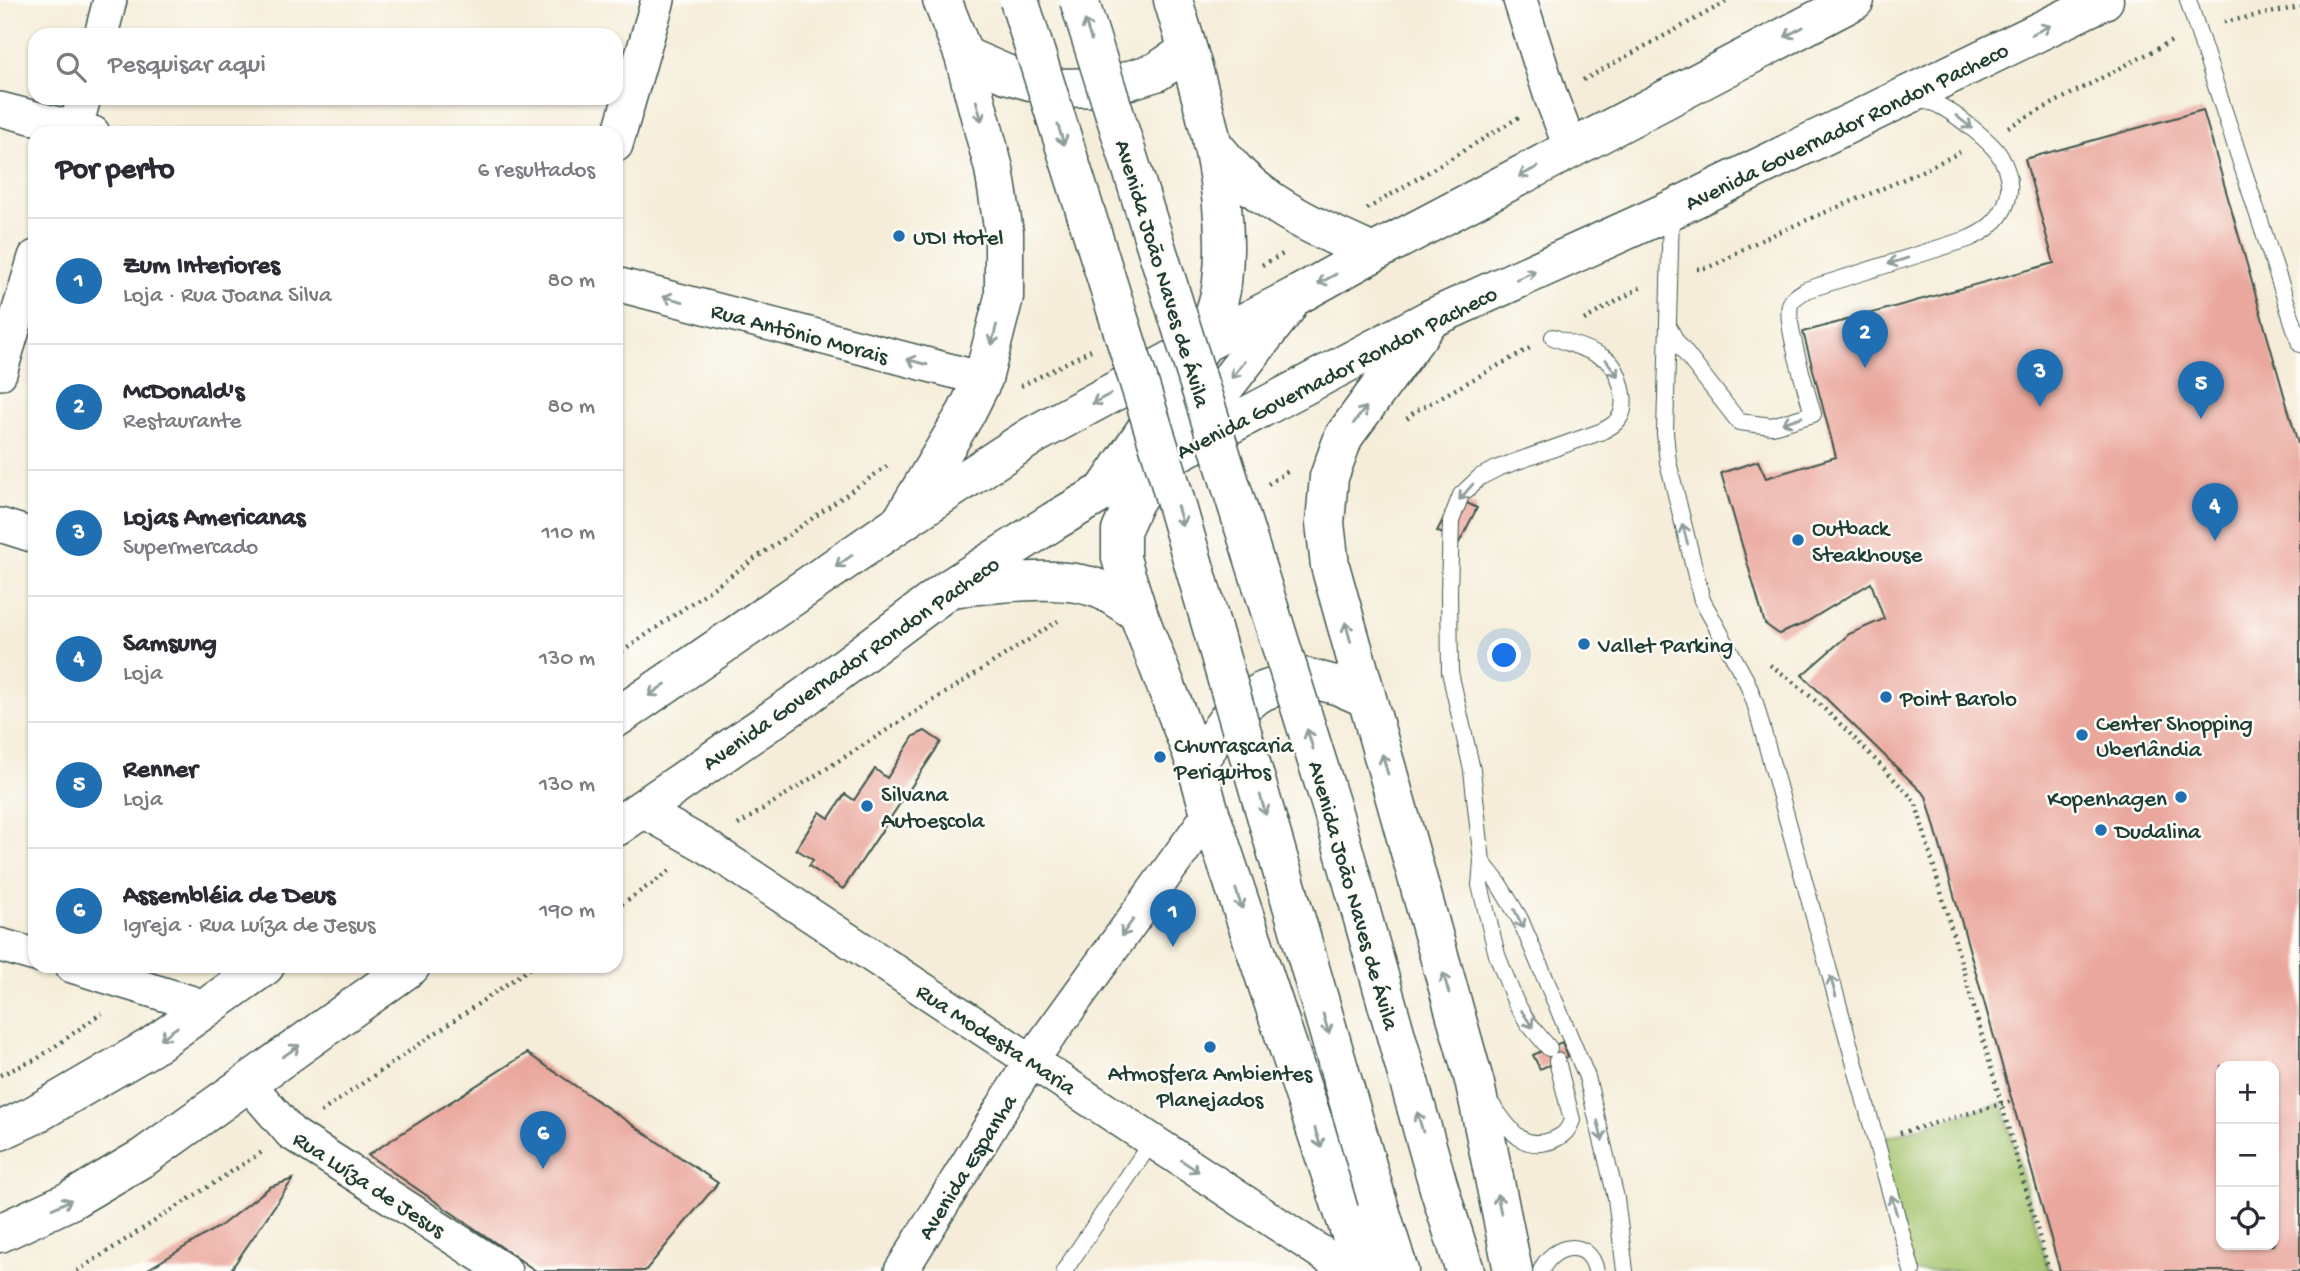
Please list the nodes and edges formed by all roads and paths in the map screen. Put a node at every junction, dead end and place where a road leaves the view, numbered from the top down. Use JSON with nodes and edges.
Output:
{"nodes":[{"id":1,"x":110,"y":0,"type":"edge"},
{"id":2,"x":658,"y":0,"type":"edge"},
{"id":3,"x":942,"y":0,"type":"edge"},
{"id":4,"x":1019,"y":0,"type":"edge"},
{"id":5,"x":1079,"y":0,"type":"edge"},
{"id":6,"x":1173,"y":0,"type":"edge"},
{"id":7,"x":1520,"y":0,"type":"edge"},
{"id":8,"x":2104,"y":0,"type":"edge"},
{"id":9,"x":2188,"y":0,"type":"edge"},
{"id":10,"x":1852,"y":1,"type":"edge"},
{"id":11,"x":103,"y":28,"type":"edge"},
{"id":12,"x":1188,"y":51,"type":"junction"},
{"id":13,"x":964,"y":56,"type":"junction"},
{"id":14,"x":1902,"y":98,"type":"junction"},
{"id":15,"x":0,"y":109,"type":"edge"},
{"id":16,"x":82,"y":123,"type":"edge"},
{"id":17,"x":622,"y":126,"type":"edge"},
{"id":18,"x":1212,"y":144,"type":"junction"},
{"id":19,"x":1572,"y":149,"type":"junction"},
{"id":20,"x":1671,"y":210,"type":"junction"},
{"id":21,"x":1373,"y":253,"type":"junction"},
{"id":22,"x":28,"y":280,"type":"edge"},
{"id":23,"x":623,"y":286,"type":"edge"},
{"id":24,"x":1294,"y":297,"type":"junction"},
{"id":25,"x":1430,"y":319,"type":"junction"},
{"id":26,"x":1668,"y":326,"type":"junction"},
{"id":27,"x":1553,"y":337,"type":"dead end"},
{"id":28,"x":1204,"y":343,"type":"junction"},
{"id":29,"x":2300,"y":344,"type":"edge"},
{"id":30,"x":0,"y":373,"type":"edge"},
{"id":31,"x":983,"y":379,"type":"junction"},
{"id":32,"x":1160,"y":461,"type":"junction"},
{"id":33,"x":1104,"y":492,"type":"junction"},
{"id":34,"x":901,"y":522,"type":"junction"},
{"id":35,"x":0,"y":525,"type":"edge"},
{"id":36,"x":28,"y":534,"type":"edge"},
{"id":37,"x":950,"y":588,"type":"junction"},
{"id":38,"x":1138,"y":613,"type":"junction"},
{"id":39,"x":1717,"y":629,"type":"junction"},
{"id":40,"x":1366,"y":698,"type":"junction"},
{"id":41,"x":623,"y":713,"type":"edge"},
{"id":42,"x":1196,"y":764,"type":"junction"},
{"id":43,"x":1210,"y":813,"type":"junction"},
{"id":44,"x":629,"y":818,"type":"edge"},
{"id":45,"x":1482,"y":862,"type":"junction"},
{"id":46,"x":0,"y":945,"type":"edge"},
{"id":47,"x":28,"y":953,"type":"edge"},
{"id":48,"x":95,"y":973,"type":"edge"},
{"id":49,"x":255,"y":973,"type":"edge"},
{"id":50,"x":401,"y":973,"type":"edge"},
{"id":51,"x":139,"y":986,"type":"junction"},
{"id":52,"x":206,"y":1007,"type":"junction"},
{"id":53,"x":1031,"y":1061,"type":"junction"},
{"id":54,"x":0,"y":1075,"type":"edge"},
{"id":55,"x":247,"y":1082,"type":"junction"},
{"id":56,"x":1475,"y":1084,"type":"junction"},
{"id":57,"x":2012,"y":1101,"type":"dead end"},
{"id":58,"x":2002,"y":1103,"type":"junction"},
{"id":59,"x":0,"y":1131,"type":"edge"},
{"id":60,"x":1876,"y":1140,"type":"junction"},
{"id":61,"x":1152,"y":1141,"type":"junction"},
{"id":62,"x":0,"y":1233,"type":"edge"},
{"id":63,"x":505,"y":1271,"type":"edge"},
{"id":64,"x":901,"y":1271,"type":"edge"},
{"id":65,"x":1065,"y":1271,"type":"edge"},
{"id":66,"x":1349,"y":1271,"type":"edge"},
{"id":67,"x":1363,"y":1271,"type":"edge"},
{"id":68,"x":1399,"y":1271,"type":"edge"},
{"id":69,"x":1465,"y":1271,"type":"edge"},
{"id":70,"x":1513,"y":1271,"type":"edge"},
{"id":71,"x":1541,"y":1271,"type":"edge"},
{"id":72,"x":1596,"y":1271,"type":"edge"},
{"id":73,"x":1625,"y":1271,"type":"edge"},
{"id":74,"x":1912,"y":1271,"type":"edge"},
{"id":75,"x":2049,"y":1271,"type":"edge"}],
"edges":[{"from":1,"to":11,"type":"street"},
{"from":2,"to":17,"type":"street"},
{"from":3,"to":13,"type":"main road"},
{"from":4,"to":68,"type":"main road","one_way":true,"bridge":true},
{"from":69,"to":5,"type":"main road","name":"Avenida João Naves de Ávila","one_way":true,"bridge":true},
{"from":6,"to":12,"type":"main road"},
{"from":7,"to":19,"type":"street"},
{"from":14,"to":8,"type":"main road","name":"Avenida Governador Rondon Pacheco","one_way":true},
{"from":9,"to":29,"type":"lane"},
{"from":10,"to":19,"type":"main road","one_way":true},
{"from":12,"to":13,"type":"main road"},
{"from":12,"to":18,"type":"main road"},
{"from":13,"to":31,"type":"main road","one_way":true},
{"from":14,"to":20,"type":"main road","name":"Avenida Governador Rondon Pacheco"},
{"from":14,"to":26,"type":"lane","one_way":true},
{"from":15,"to":16,"type":"street"},
{"from":18,"to":21,"type":"main road"},
{"from":18,"to":28,"type":"main road"},
{"from":19,"to":21,"type":"main road","one_way":true},
{"from":25,"to":20,"type":"main road","name":"Avenida Governador Rondon Pacheco","one_way":true},
{"from":20,"to":26,"type":"lane"},
{"from":21,"to":24,"type":"main road","one_way":true},
{"from":22,"to":30,"type":"street"},
{"from":31,"to":23,"type":"street","name":"Rua Antônio Morais","one_way":true},
{"from":24,"to":28,"type":"main road"},
{"from":24,"to":32,"type":"main road","one_way":true},
{"from":25,"to":32,"type":"main road","name":"Avenida Governador Rondon Pacheco"},
{"from":40,"to":25,"type":"main road","one_way":true},
{"from":39,"to":26,"type":"lane","one_way":true},
{"from":27,"to":45,"type":"lane","one_way":true},
{"from":28,"to":33,"type":"main road"},
{"from":28,"to":34,"type":"main road","one_way":true},
{"from":31,"to":34,"type":"main road"},
{"from":32,"to":33,"type":"main road","name":"Avenida Governador Rondon Pacheco"},
{"from":32,"to":38,"type":"main road"},
{"from":33,"to":37,"type":"main road","name":"Avenida Governador Rondon Pacheco"},
{"from":34,"to":41,"type":"main road","one_way":true},
{"from":35,"to":36,"type":"street"},
{"from":37,"to":38,"type":"main road"},
{"from":37,"to":44,"type":"main road","name":"Avenida Governador Rondon Pacheco"},
{"from":38,"to":42,"type":"main road"},
{"from":39,"to":58,"type":"path"},
{"from":60,"to":39,"type":"lane","one_way":true},
{"from":40,"to":42,"type":"main road"},
{"from":56,"to":40,"type":"main road","one_way":true},
{"from":42,"to":43,"type":"main road"},
{"from":43,"to":53,"type":"street","name":"Avenida Espanha","one_way":true},
{"from":43,"to":67,"type":"main road","one_way":true},
{"from":44,"to":53,"type":"street","name":"Rua Modesta Maria"},
{"from":45,"to":56,"type":"lane","one_way":true},
{"from":45,"to":73,"type":"lane","one_way":true},
{"from":46,"to":47,"type":"street"},
{"from":48,"to":51,"type":"street"},
{"from":49,"to":52,"type":"main road"},
{"from":55,"to":50,"type":"main road","one_way":true},
{"from":51,"to":52,"type":"street"},
{"from":51,"to":54,"type":"path"},
{"from":52,"to":59,"type":"main road","one_way":true},
{"from":53,"to":61,"type":"street","name":"Rua Modesta Maria"},
{"from":53,"to":64,"type":"street","name":"Avenida Espanha"},
{"from":62,"to":55,"type":"main road","one_way":true},
{"from":55,"to":63,"type":"street","name":"Rua Luíza de Jesus"},
{"from":70,"to":56,"type":"main road","one_way":true},
{"from":57,"to":58,"type":"path"},
{"from":58,"to":60,"type":"path"},
{"from":58,"to":75,"type":"path"},
{"from":74,"to":60,"type":"lane","one_way":true},
{"from":61,"to":65,"type":"lane"},
{"from":61,"to":66,"type":"street","name":"Rua Modesta Maria","one_way":true},
{"from":71,"to":72,"type":"lane"}]}
